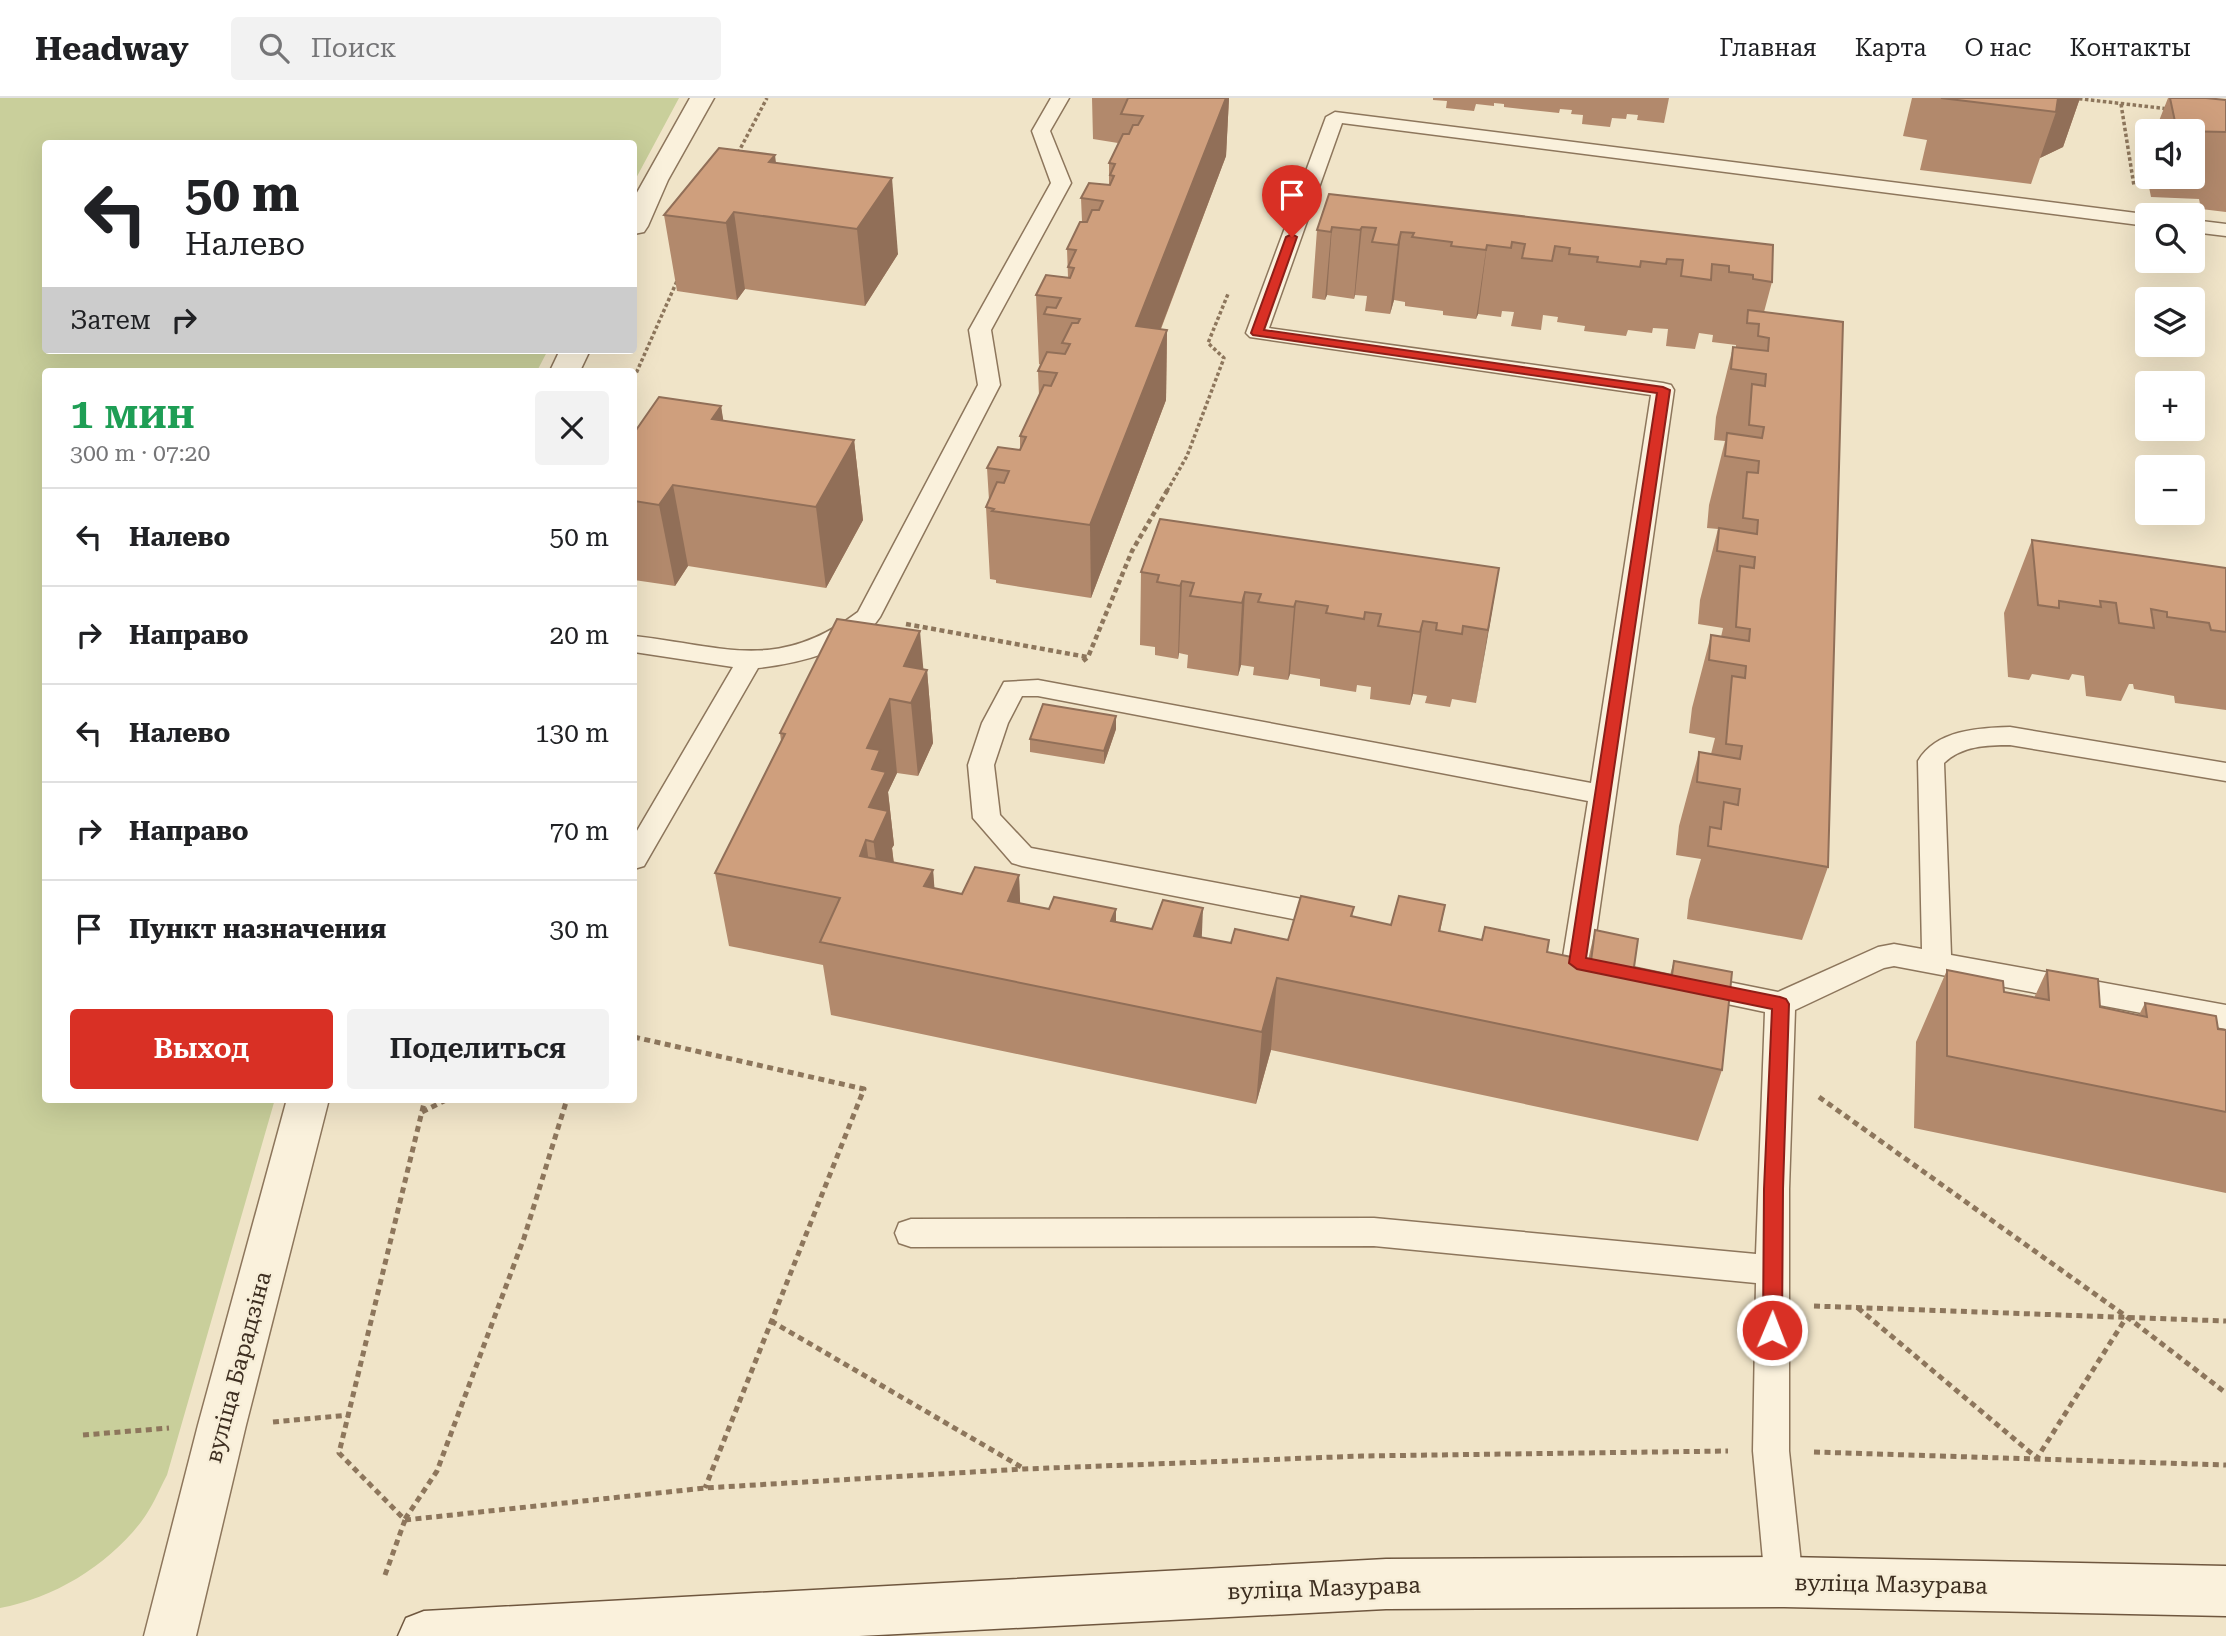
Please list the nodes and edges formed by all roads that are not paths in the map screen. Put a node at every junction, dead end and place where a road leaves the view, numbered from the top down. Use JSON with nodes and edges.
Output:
{"nodes":[{"id":1,"x":702,"y":98,"type":"edge"},
{"id":2,"x":1060,"y":98,"type":"edge"},
{"id":3,"x":2135,"y":218,"type":"edge"},
{"id":4,"x":637,"y":219,"type":"edge"},
{"id":5,"x":2205,"y":227,"type":"edge"},
{"id":6,"x":2226,"y":230,"type":"edge"},
{"id":7,"x":637,"y":644,"type":"edge"},
{"id":8,"x":749,"y":661,"type":"junction"},
{"id":9,"x":2226,"y":772,"type":"edge"},
{"id":10,"x":1603,"y":795,"type":"junction"},
{"id":11,"x":637,"y":854,"type":"edge"},
{"id":12,"x":1361,"y":921,"type":"edge"},
{"id":13,"x":1937,"y":961,"type":"junction"},
{"id":14,"x":1632,"y":974,"type":"edge"},
{"id":15,"x":1672,"y":982,"type":"edge"},
{"id":16,"x":1780,"y":1004,"type":"junction"},
{"id":17,"x":2226,"y":1017,"type":"edge"},
{"id":18,"x":307,"y":1103,"type":"edge"},
{"id":19,"x":911,"y":1233,"type":"dead end"},
{"id":20,"x":1773,"y":1270,"type":"junction"},
{"id":21,"x":1784,"y":1582,"type":"junction"},
{"id":22,"x":2226,"y":1591,"type":"edge"},
{"id":23,"x":170,"y":1636,"type":"edge"},
{"id":24,"x":424,"y":1636,"type":"edge"}],
"edges":[{"from":1,"to":4,"type":"main road"},
{"from":2,"to":8,"type":"lane"},
{"from":3,"to":10,"type":"lane"},
{"from":5,"to":6,"type":"lane"},
{"from":7,"to":8,"type":"lane"},
{"from":8,"to":11,"type":"lane"},
{"from":9,"to":13,"type":"lane"},
{"from":10,"to":12,"type":"lane"},
{"from":10,"to":14,"type":"lane"},
{"from":13,"to":16,"type":"lane"},
{"from":13,"to":17,"type":"lane"},
{"from":15,"to":16,"type":"lane"},
{"from":16,"to":20,"type":"lane"},
{"from":18,"to":23,"type":"main road","name":"вуліца Барадзіна"},
{"from":19,"to":20,"type":"lane"},
{"from":20,"to":21,"type":"lane"},
{"from":21,"to":22,"type":"main road","name":"вуліца Мазурава"},
{"from":21,"to":24,"type":"main road","name":"вуліца Мазурава"}]}
